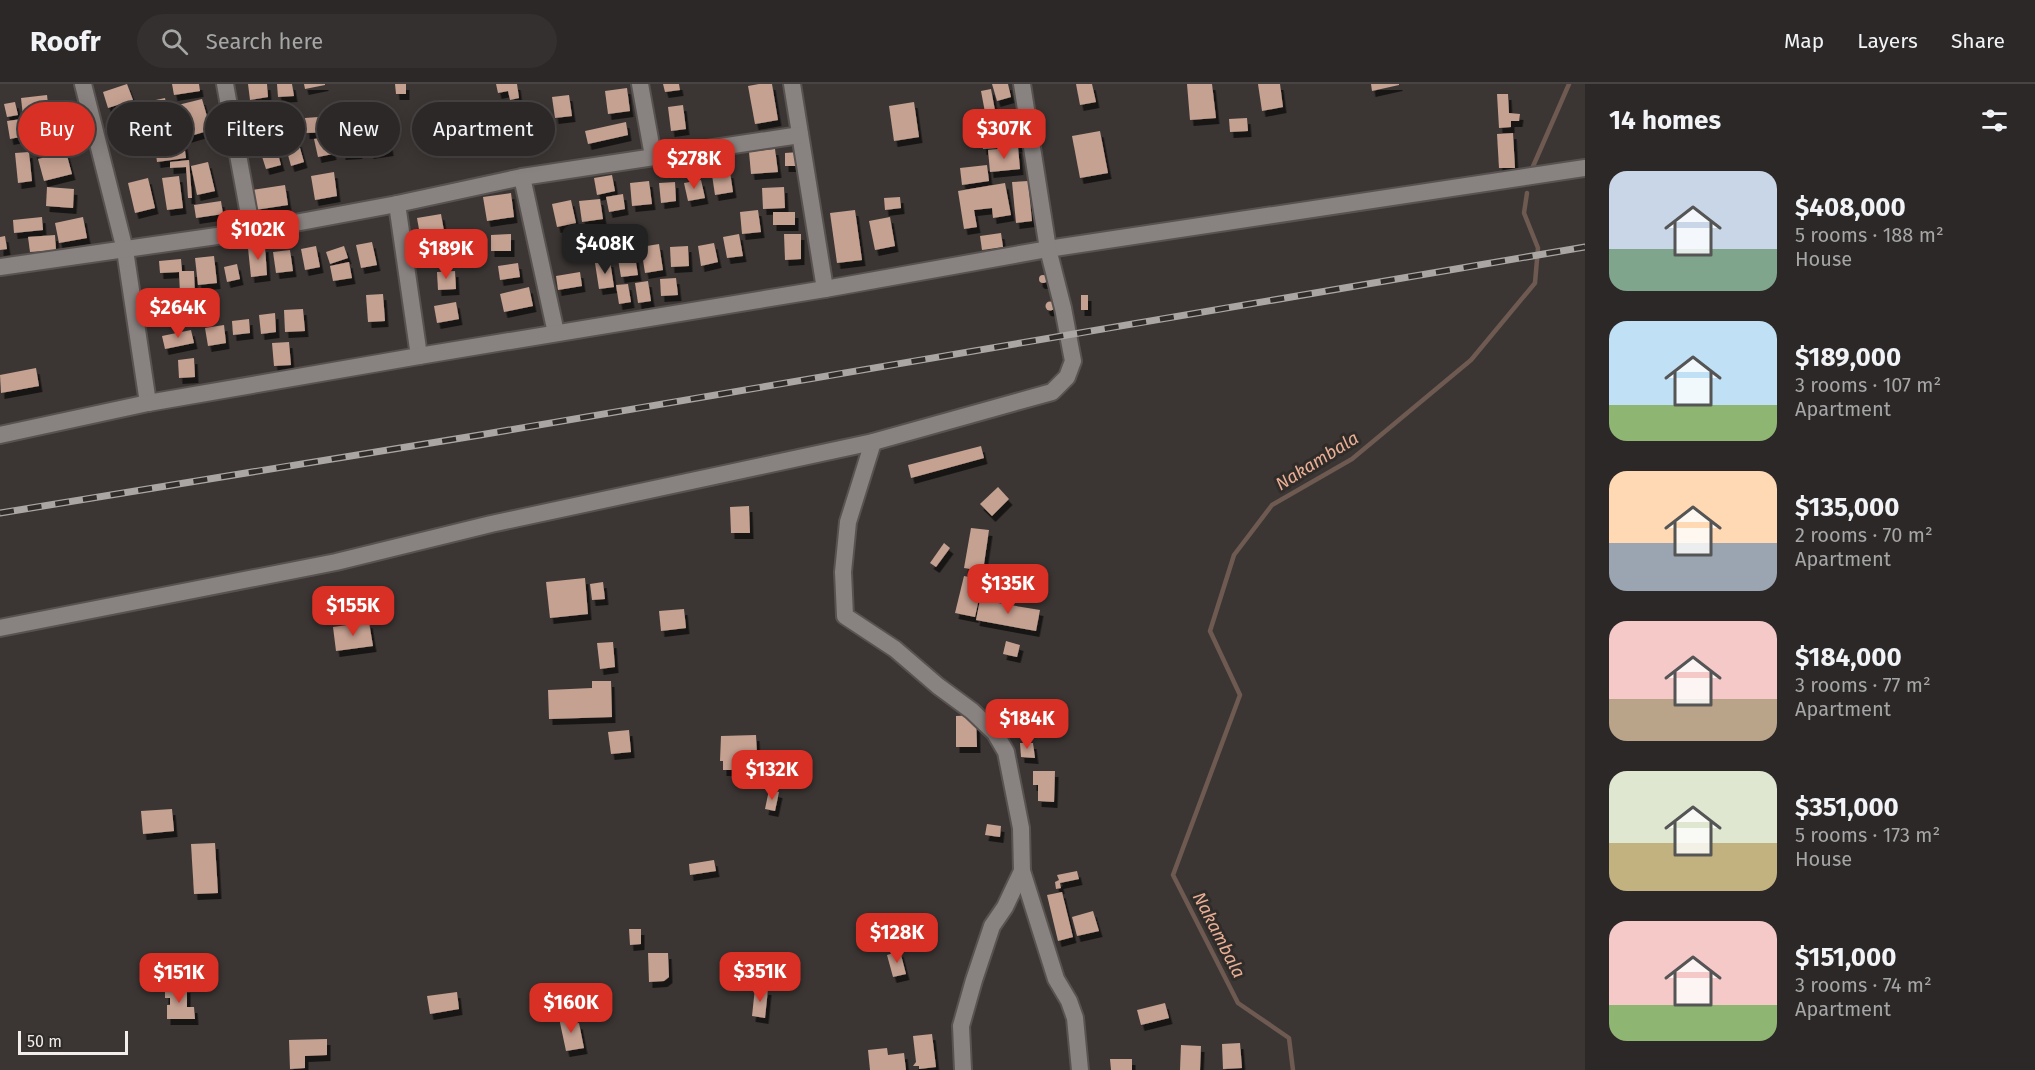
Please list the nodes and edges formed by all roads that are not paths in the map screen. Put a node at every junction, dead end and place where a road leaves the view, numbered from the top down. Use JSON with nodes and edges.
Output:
{"nodes":[{"id":1,"x":83,"y":84,"type":"edge"},
{"id":2,"x":225,"y":84,"type":"edge"},
{"id":3,"x":640,"y":84,"type":"edge"},
{"id":4,"x":792,"y":84,"type":"edge"},
{"id":5,"x":1022,"y":84,"type":"edge"},
{"id":6,"x":800,"y":135,"type":"junction"},
{"id":7,"x":653,"y":156,"type":"junction"},
{"id":8,"x":1585,"y":168,"type":"edge"},
{"id":9,"x":522,"y":177,"type":"junction"},
{"id":10,"x":397,"y":204,"type":"junction"},
{"id":11,"x":252,"y":231,"type":"junction"},
{"id":12,"x":1048,"y":249,"type":"junction"},
{"id":13,"x":125,"y":250,"type":"junction"},
{"id":14,"x":0,"y":267,"type":"edge"},
{"id":15,"x":825,"y":289,"type":"junction"},
{"id":16,"x":556,"y":333,"type":"junction"},
{"id":17,"x":419,"y":356,"type":"junction"},
{"id":18,"x":148,"y":403,"type":"junction"},
{"id":19,"x":0,"y":435,"type":"edge"},
{"id":20,"x":873,"y":442,"type":"junction"},
{"id":21,"x":0,"y":628,"type":"edge"},
{"id":22,"x":1022,"y":871,"type":"junction"},
{"id":23,"x":963,"y":1070,"type":"edge"},
{"id":24,"x":1080,"y":1070,"type":"edge"}],
"edges":[{"from":1,"to":13,"type":"street"},
{"from":2,"to":11,"type":"street"},
{"from":3,"to":7,"type":"street"},
{"from":4,"to":6,"type":"street"},
{"from":5,"to":12,"type":"street"},
{"from":6,"to":7,"type":"street"},
{"from":6,"to":15,"type":"street"},
{"from":7,"to":9,"type":"street"},
{"from":8,"to":12,"type":"street"},
{"from":9,"to":10,"type":"street"},
{"from":9,"to":16,"type":"street"},
{"from":10,"to":11,"type":"street"},
{"from":10,"to":17,"type":"street"},
{"from":11,"to":13,"type":"street"},
{"from":12,"to":15,"type":"street"},
{"from":12,"to":20,"type":"street"},
{"from":13,"to":14,"type":"street"},
{"from":13,"to":18,"type":"street"},
{"from":15,"to":16,"type":"street"},
{"from":16,"to":17,"type":"street"},
{"from":17,"to":18,"type":"street"},
{"from":18,"to":19,"type":"street"},
{"from":20,"to":21,"type":"street"},
{"from":20,"to":22,"type":"street"},
{"from":22,"to":23,"type":"street"},
{"from":22,"to":24,"type":"street"}]}
